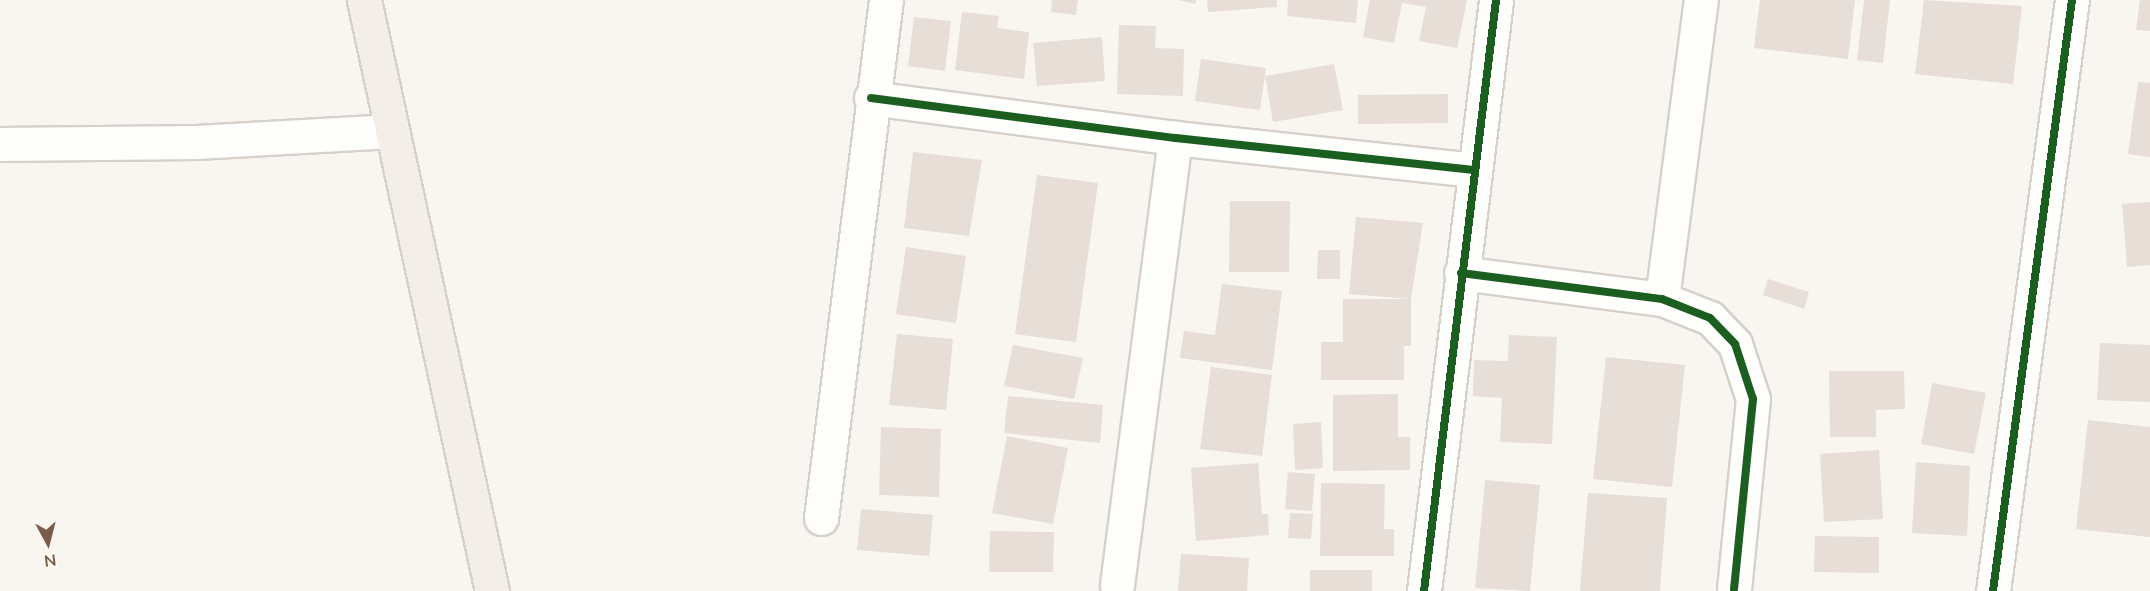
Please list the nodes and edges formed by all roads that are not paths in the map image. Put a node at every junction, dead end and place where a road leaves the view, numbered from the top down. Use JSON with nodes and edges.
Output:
{"nodes":[{"id":1,"x":364,"y":0,"type":"edge"},
{"id":2,"x":886,"y":0,"type":"edge"},
{"id":3,"x":1496,"y":0,"type":"edge"},
{"id":4,"x":1701,"y":0,"type":"edge"},
{"id":5,"x":2072,"y":0,"type":"edge"},
{"id":6,"x":872,"y":98,"type":"junction"},
{"id":7,"x":392,"y":131,"type":"junction"},
{"id":8,"x":1175,"y":138,"type":"junction"},
{"id":9,"x":0,"y":144,"type":"edge"},
{"id":10,"x":1472,"y":170,"type":"junction"},
{"id":11,"x":1461,"y":273,"type":"junction"},
{"id":12,"x":1662,"y":299,"type":"junction"},
{"id":13,"x":821,"y":518,"type":"dead end"},
{"id":14,"x":1117,"y":585,"type":"dead end"},
{"id":15,"x":1734,"y":589,"type":"dead end"},
{"id":16,"x":492,"y":591,"type":"edge"},
{"id":17,"x":1424,"y":591,"type":"edge"},
{"id":18,"x":1993,"y":591,"type":"edge"}],
"edges":[{"from":1,"to":7,"type":"main road"},
{"from":2,"to":6,"type":"street"},
{"from":3,"to":10,"type":"street"},
{"from":4,"to":12,"type":"street"},
{"from":5,"to":18,"type":"street"},
{"from":6,"to":8,"type":"street"},
{"from":6,"to":13,"type":"street"},
{"from":7,"to":9,"type":"street"},
{"from":7,"to":16,"type":"main road"},
{"from":8,"to":10,"type":"street"},
{"from":8,"to":14,"type":"street"},
{"from":10,"to":11,"type":"street"},
{"from":11,"to":12,"type":"street"},
{"from":11,"to":17,"type":"street"},
{"from":12,"to":15,"type":"street"}]}
